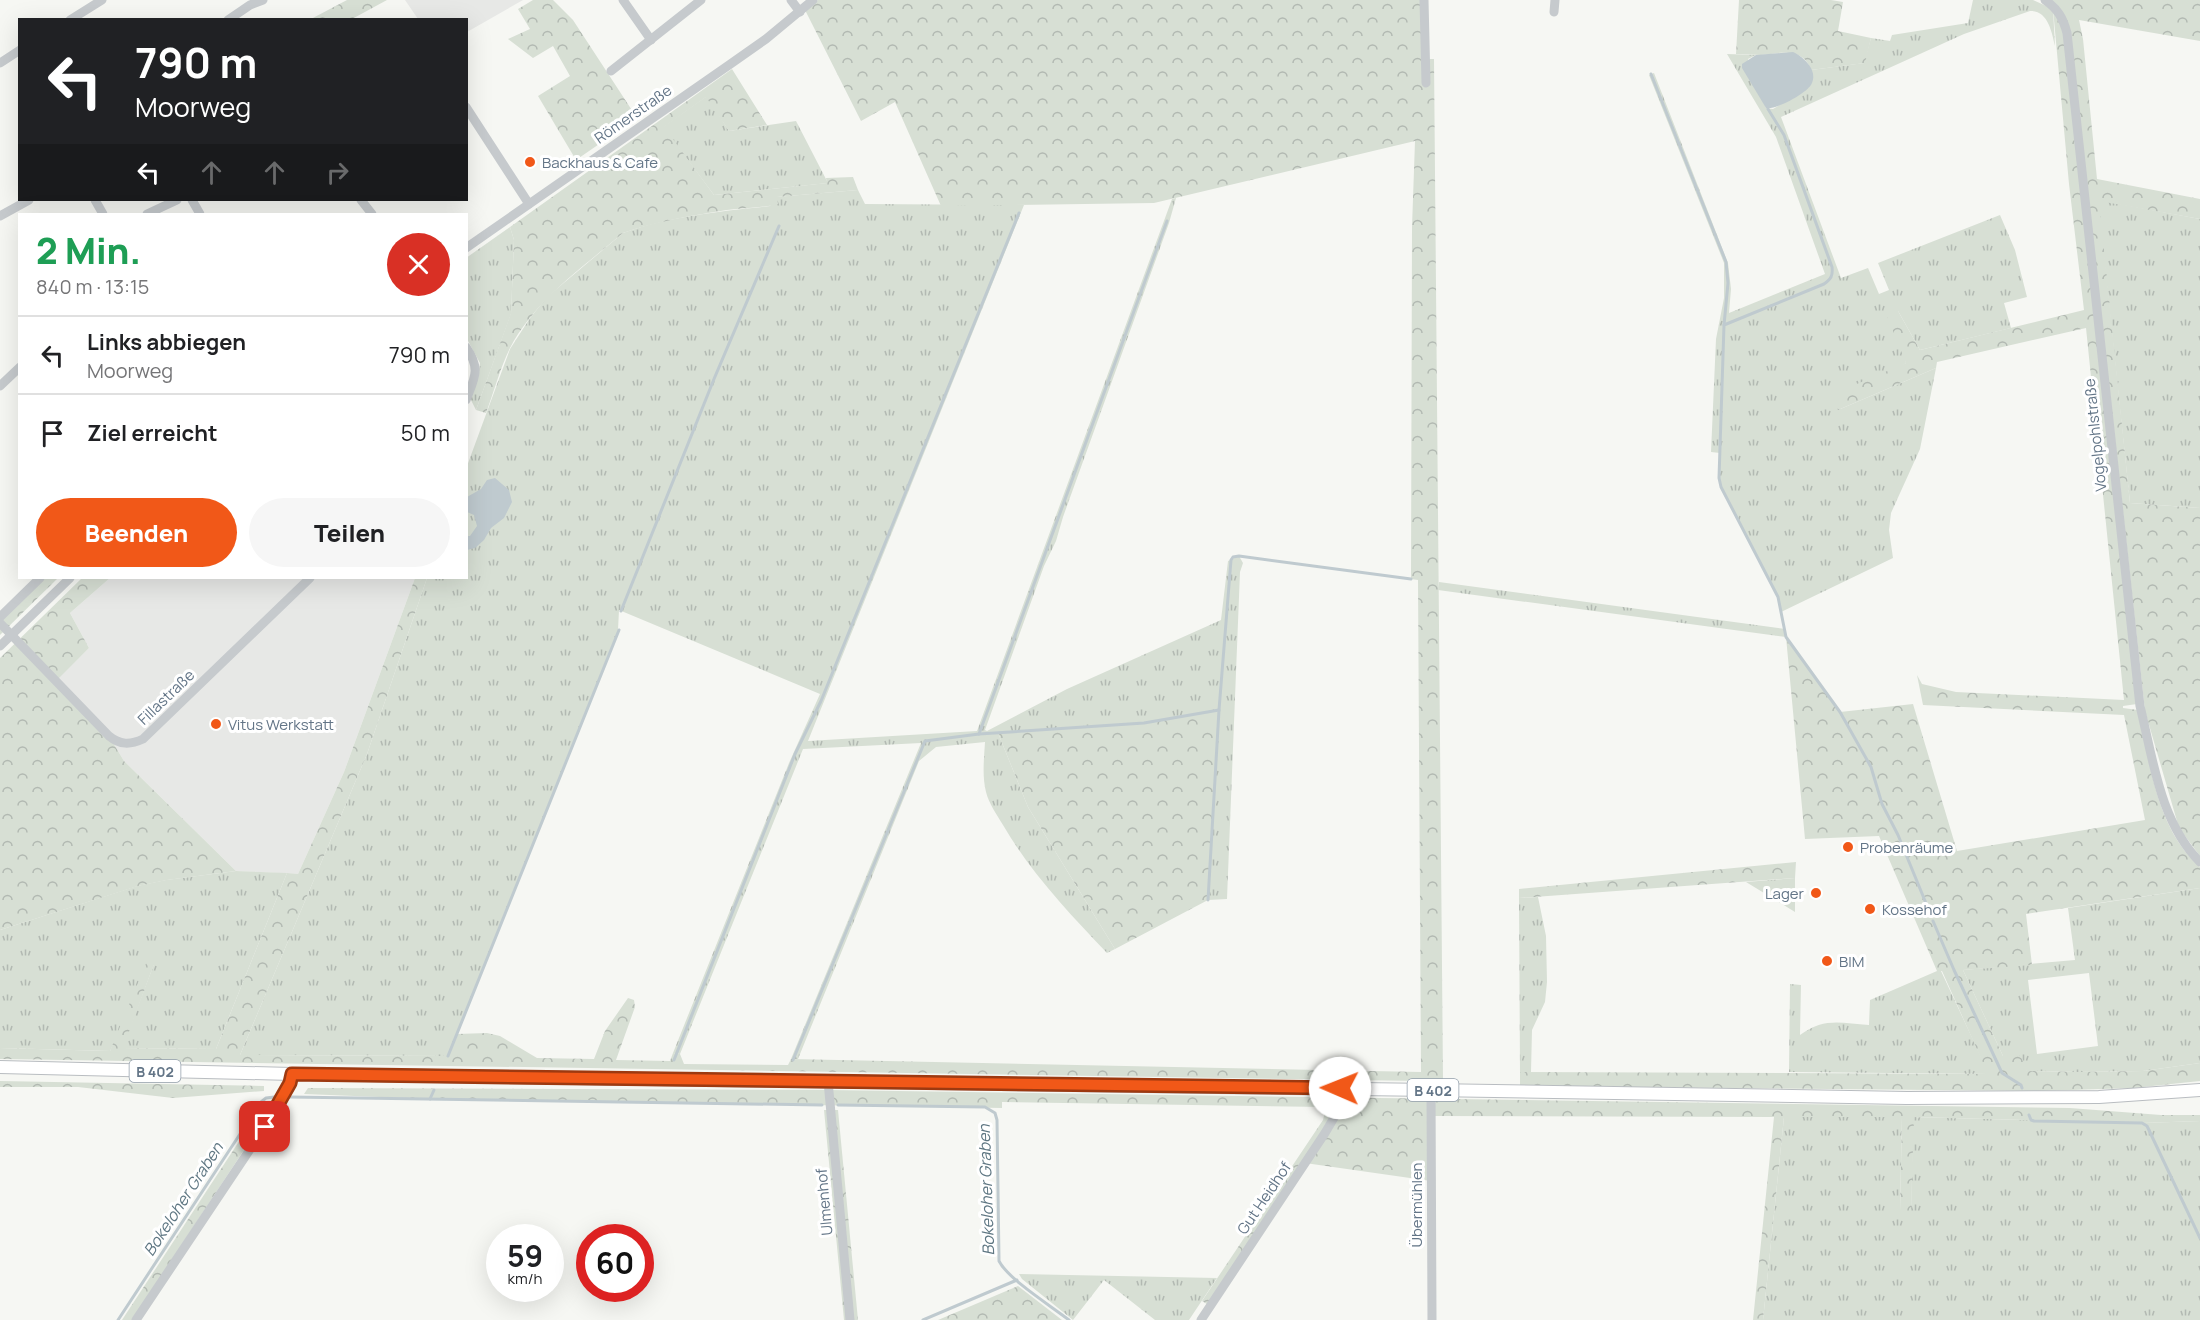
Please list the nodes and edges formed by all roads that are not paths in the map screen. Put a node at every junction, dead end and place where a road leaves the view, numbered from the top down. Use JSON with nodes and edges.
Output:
{"nodes":[{"id":1,"x":102,"y":0,"type":"edge"},
{"id":2,"x":263,"y":0,"type":"edge"},
{"id":3,"x":623,"y":0,"type":"edge"},
{"id":4,"x":701,"y":0,"type":"edge"},
{"id":5,"x":791,"y":0,"type":"edge"},
{"id":6,"x":813,"y":0,"type":"edge"},
{"id":7,"x":1424,"y":0,"type":"edge"},
{"id":8,"x":1555,"y":0,"type":"edge"},
{"id":9,"x":2045,"y":0,"type":"edge"},
{"id":10,"x":248,"y":2,"type":"edge"},
{"id":11,"x":800,"y":12,"type":"junction"},
{"id":12,"x":1554,"y":12,"type":"dead end"},
{"id":13,"x":73,"y":18,"type":"edge"},
{"id":14,"x":230,"y":18,"type":"edge"},
{"id":15,"x":651,"y":40,"type":"junction"},
{"id":16,"x":18,"y":54,"type":"edge"},
{"id":17,"x":0,"y":63,"type":"edge"},
{"id":18,"x":611,"y":71,"type":"dead end"},
{"id":19,"x":1426,"y":83,"type":"dead end"},
{"id":20,"x":468,"y":110,"type":"edge"},
{"id":21,"x":27,"y":201,"type":"edge"},
{"id":22,"x":175,"y":201,"type":"edge"},
{"id":23,"x":530,"y":204,"type":"junction"},
{"id":24,"x":149,"y":213,"type":"edge"},
{"id":25,"x":0,"y":216,"type":"edge"},
{"id":26,"x":468,"y":247,"type":"edge"},
{"id":27,"x":468,"y":350,"type":"edge"},
{"id":28,"x":18,"y":370,"type":"edge"},
{"id":29,"x":0,"y":386,"type":"edge"},
{"id":30,"x":468,"y":395,"type":"edge"},
{"id":31,"x":39,"y":579,"type":"edge"},
{"id":32,"x":69,"y":579,"type":"edge"},
{"id":33,"x":309,"y":579,"type":"edge"},
{"id":34,"x":0,"y":617,"type":"edge"},
{"id":35,"x":0,"y":623,"type":"edge"},
{"id":36,"x":11,"y":635,"type":"junction"},
{"id":37,"x":0,"y":646,"type":"edge"},
{"id":38,"x":2200,"y":862,"type":"edge"},
{"id":39,"x":0,"y":1067,"type":"edge"},
{"id":40,"x":292,"y":1074,"type":"junction"},
{"id":41,"x":828,"y":1081,"type":"junction"},
{"id":42,"x":1340,"y":1088,"type":"junction"},
{"id":43,"x":1431,"y":1090,"type":"junction"},
{"id":44,"x":2200,"y":1090,"type":"edge"},
{"id":45,"x":136,"y":1320,"type":"edge"},
{"id":46,"x":850,"y":1320,"type":"edge"},
{"id":47,"x":1201,"y":1320,"type":"edge"},
{"id":48,"x":1432,"y":1320,"type":"edge"}],
"edges":[{"from":1,"to":13,"type":"street"},
{"from":2,"to":10,"type":"street"},
{"from":3,"to":15,"type":"street"},
{"from":4,"to":15,"type":"street"},
{"from":5,"to":11,"type":"street"},
{"from":6,"to":11,"type":"street","name":"Römerstraße"},
{"from":7,"to":19,"type":"street"},
{"from":8,"to":12,"type":"street"},
{"from":9,"to":38,"type":"street","name":"Vogelpohlstraße"},
{"from":10,"to":14,"type":"street"},
{"from":11,"to":23,"type":"street","name":"Römerstraße"},
{"from":15,"to":18,"type":"street"},
{"from":16,"to":17,"type":"street"},
{"from":20,"to":23,"type":"street"},
{"from":21,"to":25,"type":"street"},
{"from":22,"to":24,"type":"street"},
{"from":23,"to":26,"type":"street","name":"Römerstraße"},
{"from":27,"to":30,"type":"street"},
{"from":28,"to":29,"type":"street"},
{"from":31,"to":34,"type":"street"},
{"from":32,"to":36,"type":"street"},
{"from":33,"to":36,"type":"street","name":"Fillastraße"},
{"from":35,"to":36,"type":"street"},
{"from":36,"to":37,"type":"street"},
{"from":39,"to":40,"type":"main road","number":"B 402"},
{"from":40,"to":41,"type":"main road","number":"B 402"},
{"from":40,"to":45,"type":"street"},
{"from":41,"to":42,"type":"main road","number":"B 402"},
{"from":41,"to":46,"type":"street","name":"Ulmenhof"},
{"from":42,"to":43,"type":"main road","number":"B 402"},
{"from":42,"to":47,"type":"street","name":"Gut Heidhof"},
{"from":43,"to":44,"type":"main road","number":"B 402"},
{"from":43,"to":48,"type":"street","name":"Übermühlen"}]}
